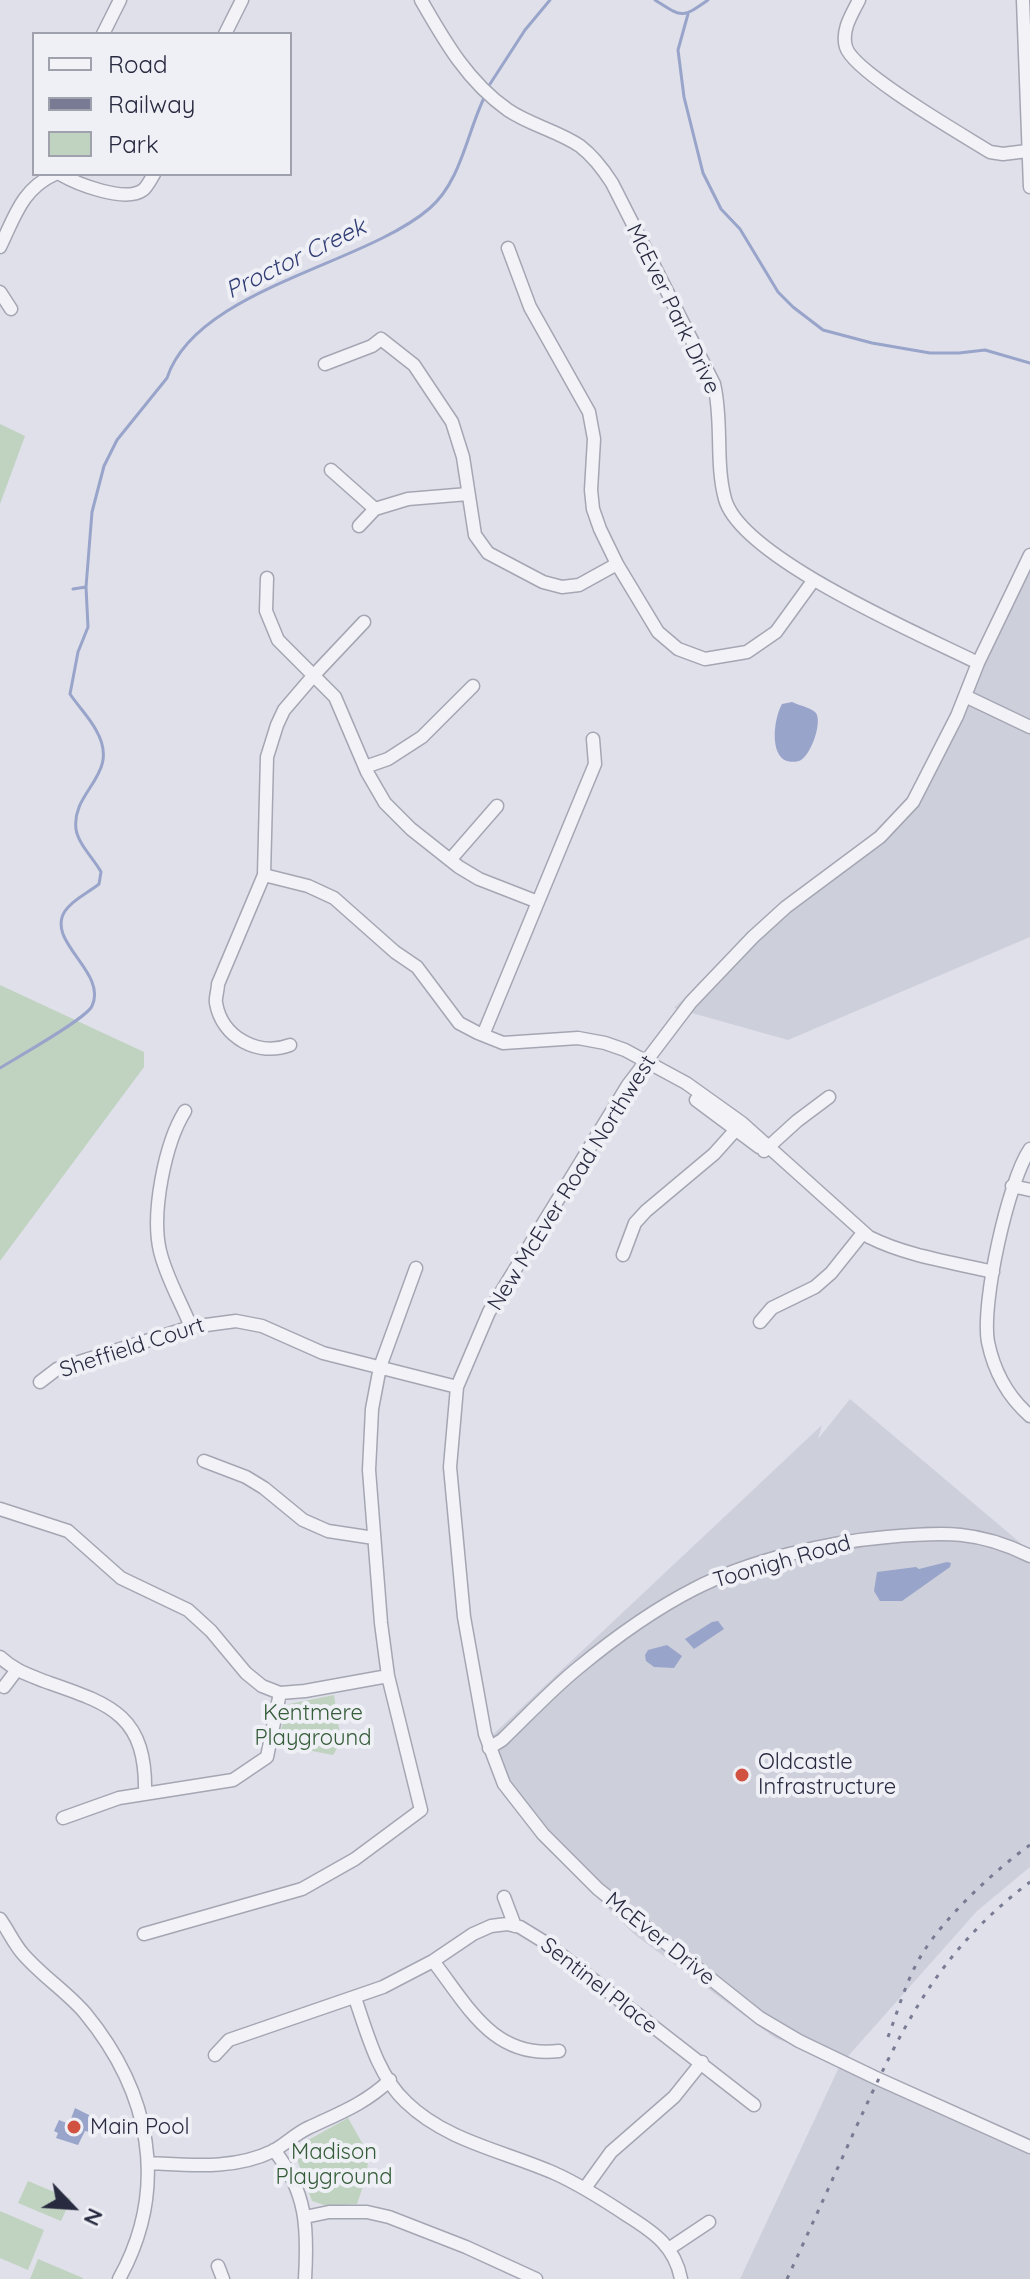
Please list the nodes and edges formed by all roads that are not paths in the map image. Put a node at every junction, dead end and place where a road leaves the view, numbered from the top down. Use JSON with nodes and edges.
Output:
{"nodes":[{"id":1,"x":120,"y":0,"type":"edge"},
{"id":2,"x":242,"y":0,"type":"edge"},
{"id":3,"x":421,"y":0,"type":"edge"},
{"id":4,"x":859,"y":0,"type":"edge"},
{"id":5,"x":1023,"y":0,"type":"edge"},
{"id":6,"x":104,"y":32,"type":"edge"},
{"id":7,"x":226,"y":32,"type":"edge"},
{"id":8,"x":1027,"y":151,"type":"junction"},
{"id":9,"x":53,"y":176,"type":"edge"},
{"id":10,"x":62,"y":176,"type":"edge"},
{"id":11,"x":153,"y":176,"type":"edge"},
{"id":12,"x":1030,"y":187,"type":"edge"},
{"id":13,"x":0,"y":247,"type":"edge"},
{"id":14,"x":508,"y":248,"type":"dead end"},
{"id":15,"x":0,"y":292,"type":"edge"},
{"id":16,"x":11,"y":309,"type":"dead end"},
{"id":17,"x":325,"y":364,"type":"dead end"},
{"id":18,"x":331,"y":470,"type":"dead end"},
{"id":19,"x":468,"y":494,"type":"junction"},
{"id":20,"x":375,"y":509,"type":"junction"},
{"id":21,"x":359,"y":526,"type":"dead end"},
{"id":22,"x":1030,"y":555,"type":"edge"},
{"id":23,"x":617,"y":564,"type":"junction"},
{"id":24,"x":267,"y":578,"type":"dead end"},
{"id":25,"x":813,"y":581,"type":"junction"},
{"id":26,"x":364,"y":622,"type":"dead end"},
{"id":27,"x":978,"y":663,"type":"junction"},
{"id":28,"x":314,"y":675,"type":"junction"},
{"id":29,"x":473,"y":686,"type":"dead end"},
{"id":30,"x":965,"y":696,"type":"junction"},
{"id":31,"x":1030,"y":727,"type":"edge"},
{"id":32,"x":593,"y":739,"type":"dead end"},
{"id":33,"x":365,"y":767,"type":"junction"},
{"id":34,"x":497,"y":806,"type":"dead end"},
{"id":35,"x":450,"y":860,"type":"junction"},
{"id":36,"x":264,"y":875,"type":"junction"},
{"id":37,"x":538,"y":902,"type":"junction"},
{"id":38,"x":483,"y":1035,"type":"junction"},
{"id":39,"x":290,"y":1045,"type":"dead end"},
{"id":40,"x":646,"y":1062,"type":"junction"},
{"id":41,"x":829,"y":1097,"type":"dead end"},
{"id":42,"x":185,"y":1111,"type":"dead end"},
{"id":43,"x":739,"y":1126,"type":"junction"},
{"id":44,"x":767,"y":1148,"type":"junction"},
{"id":45,"x":1030,"y":1149,"type":"edge"},
{"id":46,"x":1012,"y":1186,"type":"junction"},
{"id":47,"x":1030,"y":1190,"type":"edge"},
{"id":48,"x":861,"y":1236,"type":"junction"},
{"id":49,"x":623,"y":1255,"type":"dead end"},
{"id":50,"x":416,"y":1268,"type":"dead end"},
{"id":51,"x":992,"y":1276,"type":"junction"},
{"id":52,"x":760,"y":1322,"type":"dead end"},
{"id":53,"x":191,"y":1327,"type":"junction"},
{"id":54,"x":380,"y":1367,"type":"junction"},
{"id":55,"x":40,"y":1382,"type":"dead end"},
{"id":56,"x":457,"y":1387,"type":"junction"},
{"id":57,"x":1030,"y":1416,"type":"edge"},
{"id":58,"x":204,"y":1461,"type":"dead end"},
{"id":59,"x":0,"y":1509,"type":"edge"},
{"id":60,"x":374,"y":1538,"type":"junction"},
{"id":61,"x":1030,"y":1556,"type":"edge"},
{"id":62,"x":0,"y":1657,"type":"edge"},
{"id":63,"x":16,"y":1671,"type":"junction"},
{"id":64,"x":388,"y":1676,"type":"junction"},
{"id":65,"x":4,"y":1687,"type":"dead end"},
{"id":66,"x":280,"y":1693,"type":"junction"},
{"id":67,"x":489,"y":1748,"type":"junction"},
{"id":68,"x":145,"y":1794,"type":"junction"},
{"id":69,"x":63,"y":1818,"type":"dead end"},
{"id":70,"x":504,"y":1897,"type":"dead end"},
{"id":71,"x":0,"y":1919,"type":"edge"},
{"id":72,"x":515,"y":1926,"type":"junction"},
{"id":73,"x":144,"y":1934,"type":"dead end"},
{"id":74,"x":433,"y":1961,"type":"junction"},
{"id":75,"x":355,"y":1998,"type":"junction"},
{"id":76,"x":559,"y":2051,"type":"dead end"},
{"id":77,"x":215,"y":2055,"type":"dead end"},
{"id":78,"x":702,"y":2062,"type":"junction"},
{"id":79,"x":390,"y":2080,"type":"junction"},
{"id":80,"x":754,"y":2105,"type":"dead end"},
{"id":81,"x":1030,"y":2147,"type":"edge"},
{"id":82,"x":274,"y":2150,"type":"junction"},
{"id":83,"x":149,"y":2163,"type":"junction"},
{"id":84,"x":585,"y":2188,"type":"junction"},
{"id":85,"x":305,"y":2217,"type":"junction"},
{"id":86,"x":709,"y":2222,"type":"dead end"},
{"id":87,"x":670,"y":2248,"type":"junction"},
{"id":88,"x":218,"y":2266,"type":"dead end"},
{"id":89,"x":119,"y":2279,"type":"edge"},
{"id":90,"x":223,"y":2279,"type":"edge"},
{"id":91,"x":305,"y":2279,"type":"edge"},
{"id":92,"x":536,"y":2279,"type":"edge"},
{"id":93,"x":681,"y":2279,"type":"edge"}],
"edges":[{"from":1,"to":6,"type":"street"},
{"from":2,"to":7,"type":"street"},
{"from":3,"to":25,"type":"street","name":"McEver Park Drive"},
{"from":4,"to":8,"type":"street"},
{"from":5,"to":8,"type":"street"},
{"from":8,"to":12,"type":"street"},
{"from":9,"to":13,"type":"street"},
{"from":10,"to":11,"type":"street"},
{"from":14,"to":23,"type":"street"},
{"from":15,"to":16,"type":"street"},
{"from":17,"to":19,"type":"street"},
{"from":18,"to":20,"type":"street"},
{"from":19,"to":20,"type":"street"},
{"from":19,"to":23,"type":"street"},
{"from":20,"to":21,"type":"street"},
{"from":22,"to":27,"type":"street","name":"New McEver Road Northwest"},
{"from":23,"to":25,"type":"street"},
{"from":24,"to":28,"type":"street"},
{"from":25,"to":27,"type":"street","name":"McEver Park Drive"},
{"from":26,"to":28,"type":"street"},
{"from":27,"to":30,"type":"street","name":"New McEver Road Northwest"},
{"from":28,"to":33,"type":"street"},
{"from":28,"to":36,"type":"street"},
{"from":29,"to":33,"type":"street"},
{"from":30,"to":31,"type":"street"},
{"from":30,"to":40,"type":"street","name":"New McEver Road Northwest"},
{"from":32,"to":37,"type":"street"},
{"from":33,"to":35,"type":"street"},
{"from":34,"to":35,"type":"street"},
{"from":35,"to":37,"type":"street"},
{"from":36,"to":38,"type":"street"},
{"from":36,"to":39,"type":"street"},
{"from":37,"to":38,"type":"street"},
{"from":38,"to":40,"type":"street"},
{"from":40,"to":43,"type":"street"},
{"from":40,"to":56,"type":"street","name":"New McEver Road Northwest"},
{"from":41,"to":44,"type":"street"},
{"from":42,"to":53,"type":"street"},
{"from":43,"to":44,"type":"street"},
{"from":43,"to":49,"type":"street"},
{"from":44,"to":48,"type":"street"},
{"from":45,"to":46,"type":"street"},
{"from":46,"to":47,"type":"street"},
{"from":46,"to":51,"type":"street"},
{"from":48,"to":51,"type":"street"},
{"from":48,"to":52,"type":"street"},
{"from":50,"to":54,"type":"street"},
{"from":51,"to":57,"type":"street"},
{"from":53,"to":54,"type":"street","name":"Sheffield Court"},
{"from":53,"to":55,"type":"street","name":"Sheffield Court"},
{"from":54,"to":56,"type":"street","name":"Sheffield Court"},
{"from":54,"to":60,"type":"street"},
{"from":56,"to":67,"type":"street","name":"New McEver Road Northwest"},
{"from":58,"to":60,"type":"street"},
{"from":59,"to":66,"type":"street"},
{"from":60,"to":64,"type":"street"},
{"from":61,"to":67,"type":"street","name":"Toonigh Road"},
{"from":62,"to":63,"type":"street"},
{"from":63,"to":65,"type":"street"},
{"from":63,"to":68,"type":"street"},
{"from":64,"to":66,"type":"street"},
{"from":64,"to":73,"type":"street"},
{"from":66,"to":68,"type":"street"},
{"from":67,"to":81,"type":"street","name":"McEver Drive"},
{"from":68,"to":69,"type":"street"},
{"from":70,"to":72,"type":"street"},
{"from":71,"to":83,"type":"street"},
{"from":72,"to":74,"type":"street","name":"Sentinel Place"},
{"from":72,"to":78,"type":"street","name":"Sentinel Place"},
{"from":74,"to":75,"type":"street","name":"Sentinel Place"},
{"from":74,"to":76,"type":"street"},
{"from":75,"to":77,"type":"street","name":"Sentinel Place"},
{"from":75,"to":79,"type":"street"},
{"from":78,"to":80,"type":"street","name":"Sentinel Place"},
{"from":78,"to":84,"type":"street"},
{"from":79,"to":82,"type":"street"},
{"from":79,"to":84,"type":"street"},
{"from":82,"to":83,"type":"street"},
{"from":82,"to":85,"type":"street"},
{"from":83,"to":89,"type":"street"},
{"from":84,"to":87,"type":"street"},
{"from":85,"to":91,"type":"street"},
{"from":85,"to":92,"type":"street"},
{"from":86,"to":87,"type":"street"},
{"from":87,"to":93,"type":"street"},
{"from":88,"to":90,"type":"street"}]}
